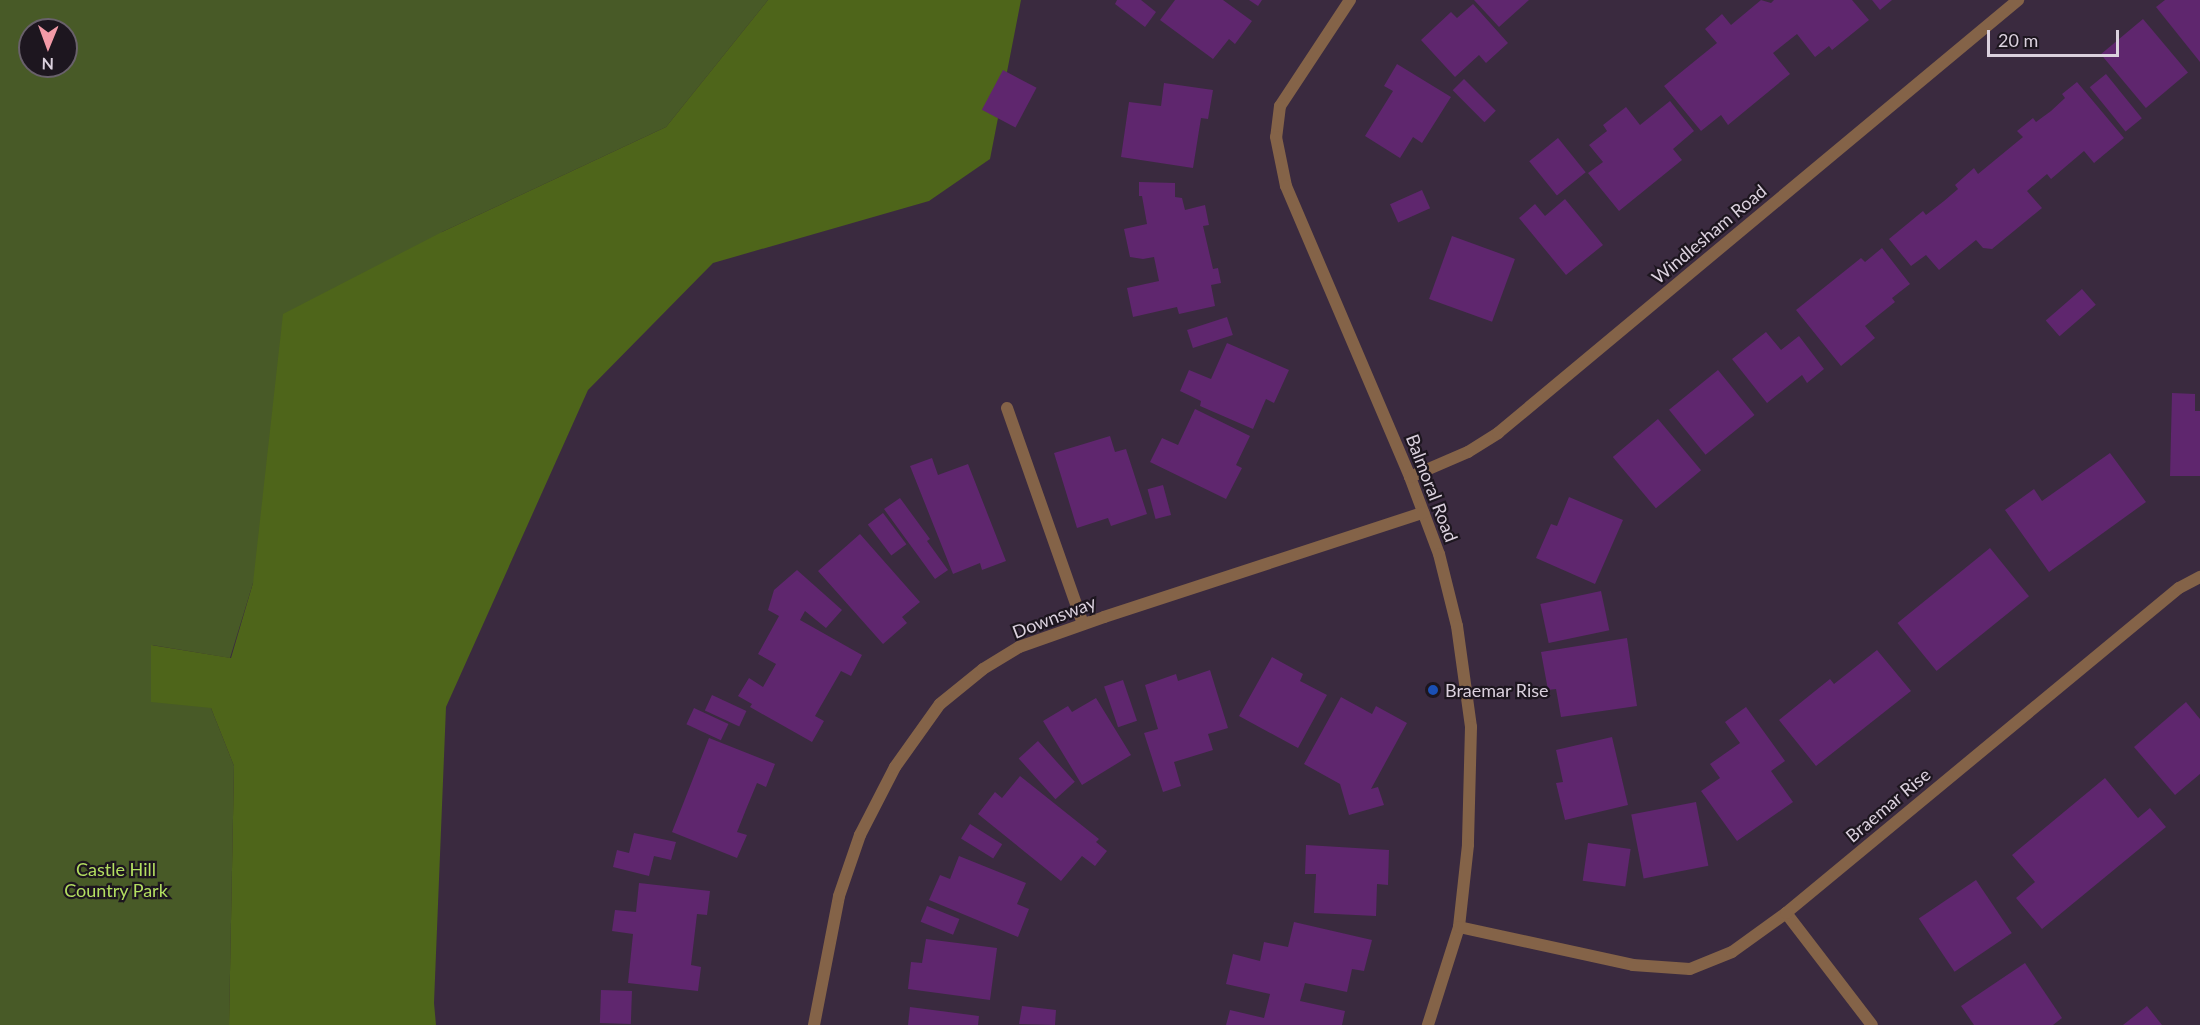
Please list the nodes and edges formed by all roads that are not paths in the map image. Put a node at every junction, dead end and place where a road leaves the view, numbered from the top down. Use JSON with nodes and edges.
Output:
{"nodes":[{"id":1,"x":1350,"y":0,"type":"edge"},
{"id":2,"x":2018,"y":0,"type":"edge"},
{"id":3,"x":1007,"y":408,"type":"dead end"},
{"id":4,"x":1410,"y":477,"type":"junction"},
{"id":5,"x":1423,"y":513,"type":"junction"},
{"id":6,"x":2200,"y":577,"type":"edge"},
{"id":7,"x":1083,"y":624,"type":"junction"},
{"id":8,"x":1786,"y":913,"type":"junction"},
{"id":9,"x":1459,"y":927,"type":"junction"},
{"id":10,"x":814,"y":1025,"type":"edge"},
{"id":11,"x":1428,"y":1025,"type":"edge"},
{"id":12,"x":1872,"y":1025,"type":"edge"}],
"edges":[{"from":1,"to":4,"type":"street","name":"Balmoral Road"},
{"from":2,"to":4,"type":"street","name":"Windlesham Road"},
{"from":3,"to":7,"type":"street"},
{"from":4,"to":5,"type":"street","name":"Balmoral Road"},
{"from":5,"to":7,"type":"street","name":"Downsway"},
{"from":5,"to":9,"type":"street","name":"Balmoral Road"},
{"from":6,"to":8,"type":"street","name":"Braemar Rise"},
{"from":7,"to":10,"type":"street","name":"Downsway"},
{"from":8,"to":9,"type":"street","name":"Braemar Rise"},
{"from":8,"to":12,"type":"street"},
{"from":9,"to":11,"type":"street","name":"Balmoral Road"}]}
